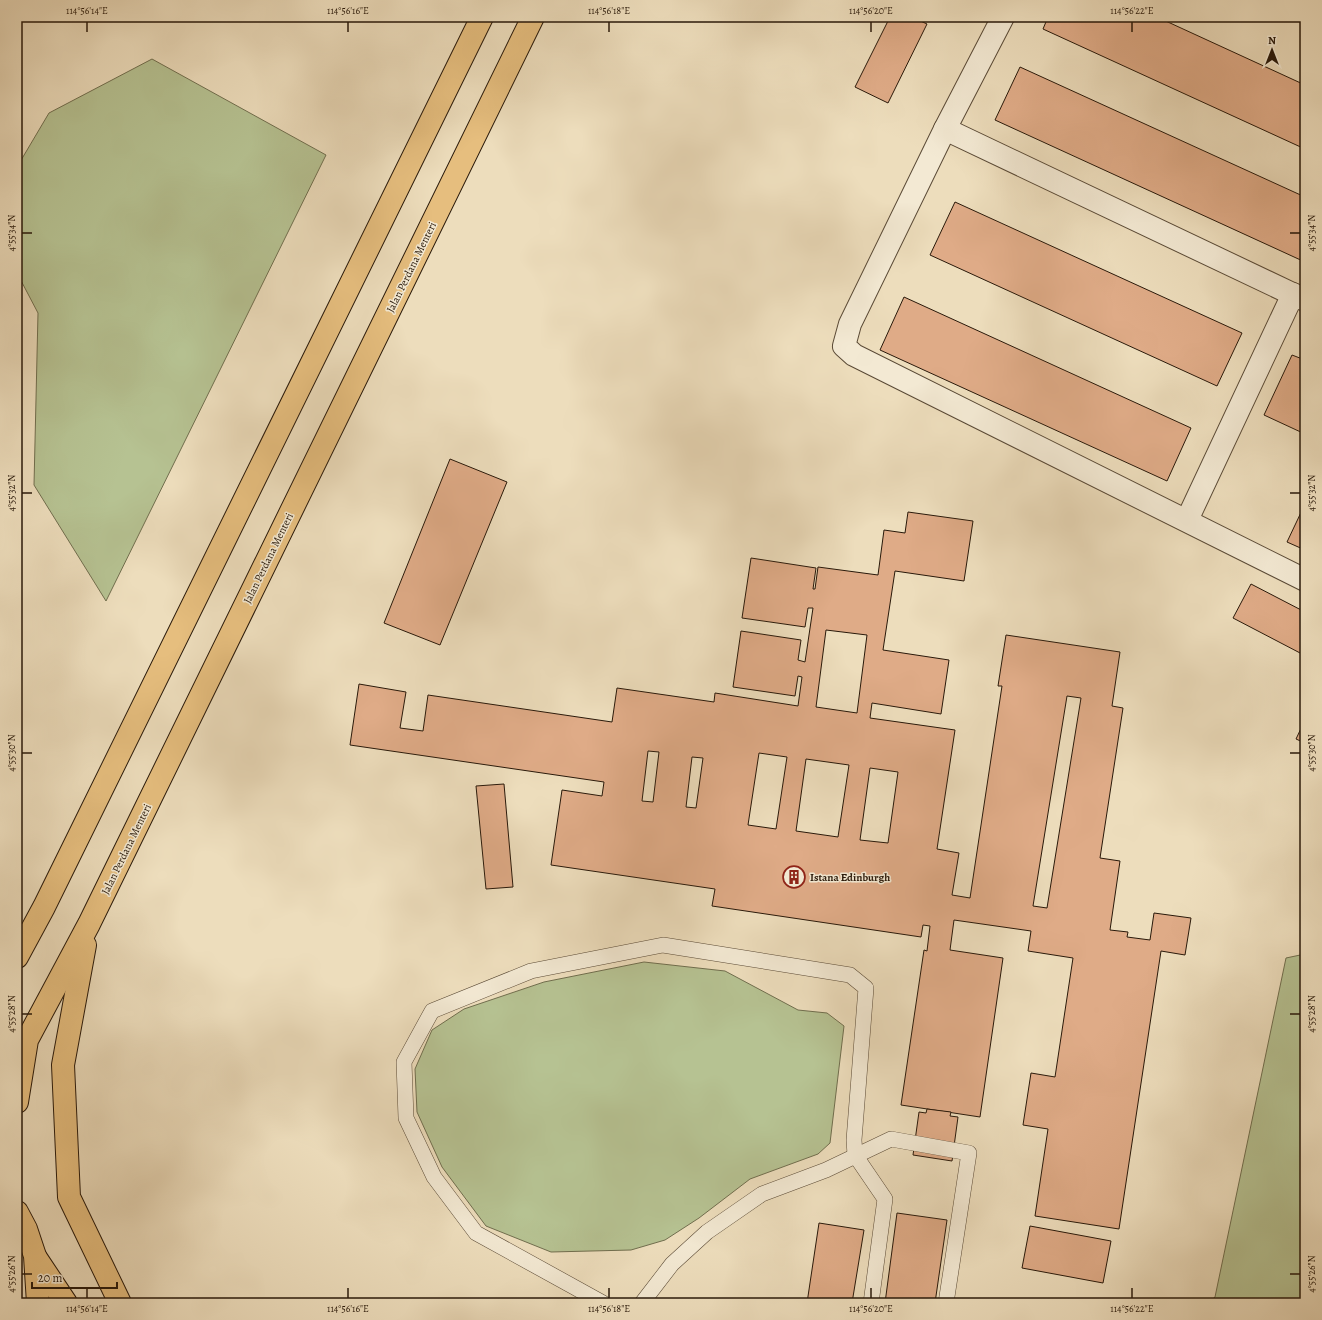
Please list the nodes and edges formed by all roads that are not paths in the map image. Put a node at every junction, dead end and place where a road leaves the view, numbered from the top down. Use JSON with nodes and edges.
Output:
{"nodes":[{"id":1,"x":482,"y":17,"type":"edge"},
{"id":2,"x":533,"y":17,"type":"edge"},
{"id":3,"x":1003,"y":17,"type":"edge"},
{"id":4,"x":945,"y":129,"type":"junction"},
{"id":5,"x":1299,"y":297,"type":"edge"},
{"id":6,"x":1187,"y":520,"type":"junction"},
{"id":7,"x":1305,"y":580,"type":"edge"},
{"id":8,"x":44,"y":907,"type":"junction"},
{"id":9,"x":89,"y":924,"type":"junction"},
{"id":10,"x":17,"y":936,"type":"edge"},
{"id":11,"x":17,"y":957,"type":"edge"},
{"id":12,"x":17,"y":1102,"type":"edge"},
{"id":13,"x":855,"y":1155,"type":"junction"},
{"id":14,"x":17,"y":1212,"type":"edge"},
{"id":15,"x":35,"y":1256,"type":"junction"},
{"id":16,"x":38,"y":1303,"type":"edge"},
{"id":17,"x":66,"y":1303,"type":"edge"},
{"id":18,"x":120,"y":1303,"type":"edge"},
{"id":19,"x":603,"y":1303,"type":"edge"},
{"id":20,"x":642,"y":1303,"type":"edge"},
{"id":21,"x":871,"y":1303,"type":"edge"},
{"id":22,"x":946,"y":1303,"type":"edge"}],
"edges":[{"from":1,"to":8,"type":"main road"},
{"from":2,"to":9,"type":"main road","name":"Jalan Perdana Menteri"},
{"from":3,"to":4,"type":"street"},
{"from":4,"to":5,"type":"street"},
{"from":4,"to":6,"type":"street"},
{"from":5,"to":6,"type":"street"},
{"from":6,"to":7,"type":"street"},
{"from":8,"to":10,"type":"main road"},
{"from":8,"to":11,"type":"main road"},
{"from":9,"to":12,"type":"main road","name":"Jalan Perdana Menteri"},
{"from":9,"to":18,"type":"main road"},
{"from":13,"to":19,"type":"lane"},
{"from":13,"to":20,"type":"lane"},
{"from":13,"to":21,"type":"lane"},
{"from":13,"to":22,"type":"lane"},
{"from":14,"to":15,"type":"main road"},
{"from":15,"to":16,"type":"main road"},
{"from":15,"to":17,"type":"main road"}]}
